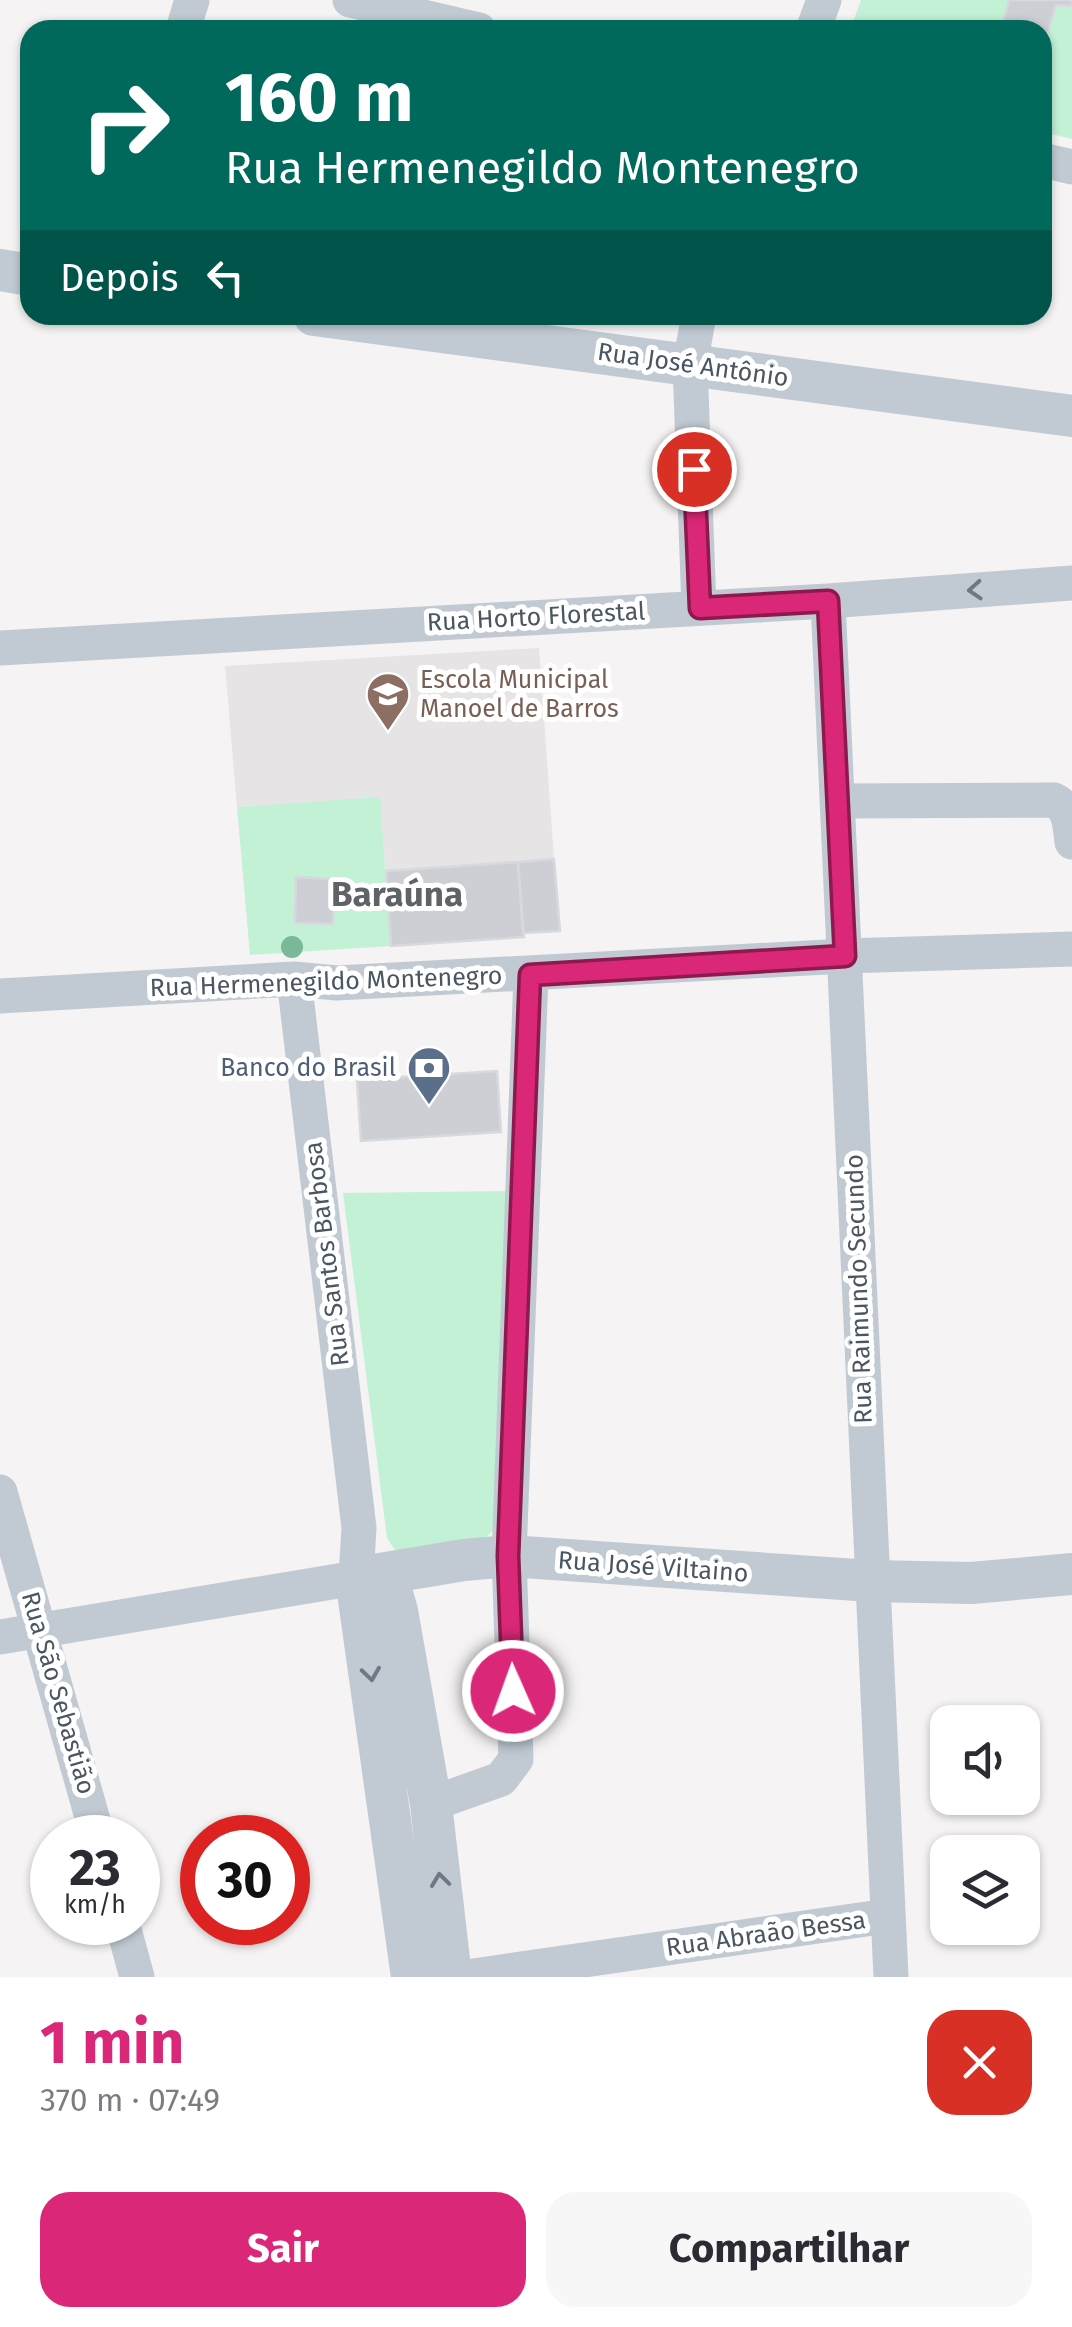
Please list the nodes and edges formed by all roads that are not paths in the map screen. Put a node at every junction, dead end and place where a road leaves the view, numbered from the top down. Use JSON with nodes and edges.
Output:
{"nodes":[{"id":1,"x":350,"y":0,"type":"edge"},
{"id":2,"x":436,"y":20,"type":"edge"},
{"id":3,"x":391,"y":325,"type":"edge"},
{"id":4,"x":697,"y":325,"type":"edge"},
{"id":5,"x":690,"y":364,"type":"junction"},
{"id":6,"x":1072,"y":416,"type":"edge"},
{"id":7,"x":1072,"y":583,"type":"edge"},
{"id":8,"x":828,"y":601,"type":"junction"},
{"id":9,"x":700,"y":608,"type":"junction"},
{"id":10,"x":0,"y":648,"type":"edge"},
{"id":11,"x":839,"y":801,"type":"junction"},
{"id":12,"x":1072,"y":842,"type":"edge"},
{"id":13,"x":1072,"y":949,"type":"edge"},
{"id":14,"x":845,"y":956,"type":"junction"},
{"id":15,"x":530,"y":975,"type":"junction"},
{"id":16,"x":294,"y":979,"type":"junction"},
{"id":17,"x":0,"y":996,"type":"edge"},
{"id":18,"x":0,"y":1492,"type":"edge"},
{"id":19,"x":508,"y":1556,"type":"junction"},
{"id":20,"x":1072,"y":1574,"type":"edge"},
{"id":21,"x":371,"y":1576,"type":"junction"},
{"id":22,"x":871,"y":1581,"type":"junction"},
{"id":23,"x":40,"y":1628,"type":"junction"},
{"id":24,"x":0,"y":1638,"type":"edge"},
{"id":25,"x":431,"y":1804,"type":"junction"},
{"id":26,"x":92,"y":1815,"type":"edge"},
{"id":27,"x":887,"y":1916,"type":"junction"},
{"id":28,"x":128,"y":1945,"type":"edge"},
{"id":29,"x":137,"y":1977,"type":"edge"},
{"id":30,"x":412,"y":1977,"type":"edge"},
{"id":31,"x":451,"y":1977,"type":"edge"},
{"id":32,"x":467,"y":1977,"type":"edge"},
{"id":33,"x":891,"y":1977,"type":"edge"}],
"edges":[{"from":1,"to":2,"type":"street"},
{"from":3,"to":5,"type":"street","name":"Rua José Antônio"},
{"from":4,"to":5,"type":"street"},
{"from":5,"to":6,"type":"street","name":"Rua José Antônio"},
{"from":5,"to":9,"type":"street"},
{"from":7,"to":8,"type":"street","name":"Rua Horto Florestal","one_way":true},
{"from":8,"to":9,"type":"street","name":"Rua Horto Florestal"},
{"from":8,"to":11,"type":"street","name":"Rua Raimundo Secundo"},
{"from":9,"to":10,"type":"street","name":"Rua Horto Florestal"},
{"from":11,"to":12,"type":"street"},
{"from":11,"to":14,"type":"street","name":"Rua Raimundo Secundo"},
{"from":13,"to":14,"type":"street","name":"Rua Hermenegildo Montenegro"},
{"from":14,"to":15,"type":"street","name":"Rua Hermenegildo Montenegro"},
{"from":14,"to":22,"type":"street","name":"Rua Raimundo Secundo"},
{"from":15,"to":16,"type":"street","name":"Rua Hermenegildo Montenegro"},
{"from":15,"to":19,"type":"street"},
{"from":16,"to":17,"type":"street","name":"Rua Hermenegildo Montenegro"},
{"from":16,"to":21,"type":"street","name":"Rua Santos Barbosa"},
{"from":18,"to":23,"type":"street","name":"Rua São Sebastião"},
{"from":19,"to":21,"type":"street","name":"Rua José Viltaino"},
{"from":19,"to":22,"type":"street","name":"Rua José Viltaino"},
{"from":19,"to":25,"type":"street"},
{"from":20,"to":22,"type":"street","name":"Rua José Viltaino"},
{"from":21,"to":23,"type":"street","name":"Rua José Viltaino"},
{"from":21,"to":25,"type":"street","name":"Rua Santos Barbosa"},
{"from":21,"to":30,"type":"street","name":"Rua Santos Barbosa","one_way":true},
{"from":22,"to":27,"type":"street","name":"Rua Raimundo Secundo"},
{"from":23,"to":24,"type":"street","name":"Rua José Viltaino"},
{"from":23,"to":26,"type":"street","name":"Rua São Sebastião"},
{"from":31,"to":25,"type":"street","name":"Rua Santos Barbosa","one_way":true},
{"from":27,"to":32,"type":"street","name":"Rua Abraão Bessa"},
{"from":27,"to":33,"type":"street","name":"Rua Raimundo Secundo"},
{"from":28,"to":29,"type":"street"}]}
